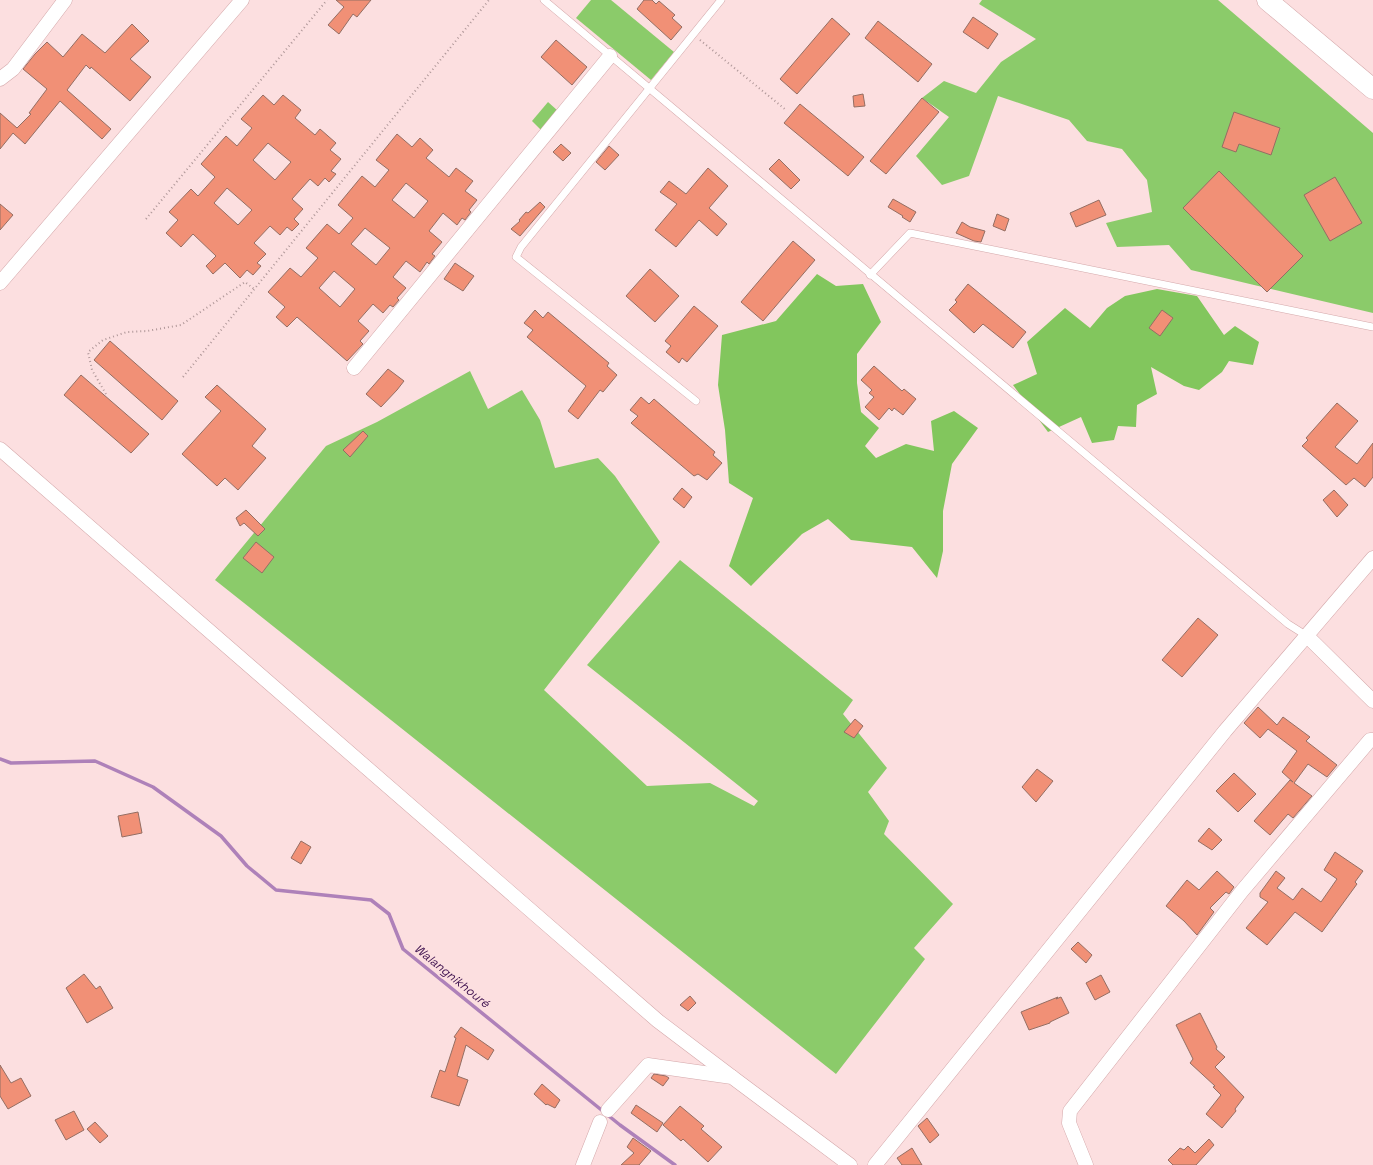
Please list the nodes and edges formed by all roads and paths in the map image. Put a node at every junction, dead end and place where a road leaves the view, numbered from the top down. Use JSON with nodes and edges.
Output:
{"nodes":[{"id":1,"x":65,"y":0,"type":"edge"},
{"id":2,"x":242,"y":0,"type":"edge"},
{"id":3,"x":327,"y":0,"type":"edge"},
{"id":4,"x":489,"y":0,"type":"edge"},
{"id":5,"x":544,"y":0,"type":"edge"},
{"id":6,"x":720,"y":0,"type":"edge"},
{"id":7,"x":1267,"y":0,"type":"edge"},
{"id":8,"x":693,"y":34,"type":"junction"},
{"id":9,"x":610,"y":56,"type":"junction"},
{"id":10,"x":0,"y":79,"type":"edge"},
{"id":11,"x":648,"y":88,"type":"junction"},
{"id":12,"x":1373,"y":89,"type":"edge"},
{"id":13,"x":786,"y":110,"type":"dead end"},
{"id":14,"x":146,"y":219,"type":"dead end"},
{"id":15,"x":870,"y":275,"type":"junction"},
{"id":16,"x":0,"y":283,"type":"edge"},
{"id":17,"x":254,"y":289,"type":"junction"},
{"id":18,"x":1373,"y":327,"type":"edge"},
{"id":19,"x":354,"y":368,"type":"dead end"},
{"id":20,"x":183,"y":376,"type":"dead end"},
{"id":21,"x":106,"y":394,"type":"dead end"},
{"id":22,"x":696,"y":401,"type":"dead end"},
{"id":23,"x":0,"y":449,"type":"edge"},
{"id":24,"x":1373,"y":558,"type":"edge"},
{"id":25,"x":1307,"y":636,"type":"junction"},
{"id":26,"x":1373,"y":701,"type":"edge"},
{"id":27,"x":1373,"y":740,"type":"edge"},
{"id":28,"x":732,"y":1077,"type":"junction"},
{"id":29,"x":608,"y":1110,"type":"dead end"},
{"id":30,"x":583,"y":1165,"type":"edge"},
{"id":31,"x":592,"y":1165,"type":"edge"},
{"id":32,"x":850,"y":1165,"type":"edge"},
{"id":33,"x":875,"y":1165,"type":"edge"},
{"id":34,"x":1086,"y":1165,"type":"edge"}],
"edges":[{"from":1,"to":10,"type":"street"},
{"from":2,"to":16,"type":"street"},
{"from":3,"to":14,"type":"path"},
{"from":4,"to":17,"type":"path"},
{"from":5,"to":9,"type":"lane"},
{"from":6,"to":8,"type":"lane"},
{"from":7,"to":12,"type":"main road"},
{"from":8,"to":11,"type":"lane"},
{"from":8,"to":13,"type":"path"},
{"from":9,"to":11,"type":"lane"},
{"from":9,"to":19,"type":"street"},
{"from":11,"to":15,"type":"lane"},
{"from":11,"to":22,"type":"lane"},
{"from":15,"to":18,"type":"lane"},
{"from":15,"to":25,"type":"lane"},
{"from":17,"to":20,"type":"path"},
{"from":17,"to":21,"type":"path"},
{"from":23,"to":28,"type":"street"},
{"from":24,"to":25,"type":"street"},
{"from":25,"to":26,"type":"street"},
{"from":25,"to":33,"type":"street"},
{"from":27,"to":34,"type":"street"},
{"from":28,"to":29,"type":"street"},
{"from":28,"to":32,"type":"street"},
{"from":30,"to":31,"type":"street"}]}
